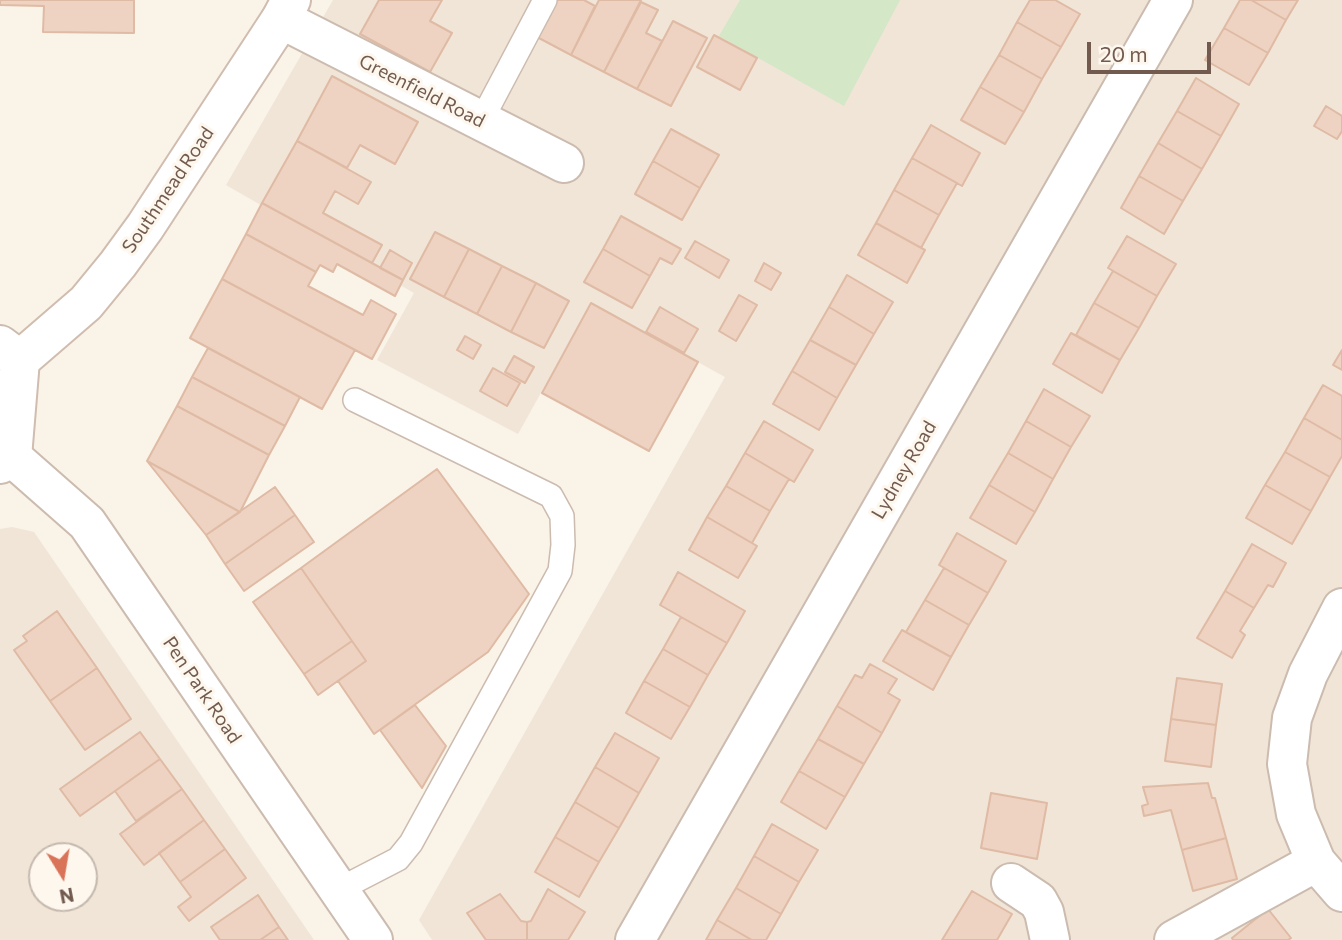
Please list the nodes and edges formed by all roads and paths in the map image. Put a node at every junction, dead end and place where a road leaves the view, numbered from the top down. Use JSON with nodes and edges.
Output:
{"nodes":[{"id":1,"x":545,"y":0,"type":"edge"},
{"id":2,"x":1173,"y":0,"type":"edge"},
{"id":3,"x":286,"y":10,"type":"edge"},
{"id":4,"x":481,"y":121,"type":"junction"},
{"id":5,"x":564,"y":163,"type":"dead end"},
{"id":6,"x":10,"y":353,"type":"edge"},
{"id":7,"x":355,"y":400,"type":"dead end"},
{"id":8,"x":6,"y":461,"type":"edge"},
{"id":9,"x":1342,"y":608,"type":"edge"},
{"id":10,"x":1316,"y":862,"type":"junction"},
{"id":11,"x":1012,"y":883,"type":"dead end"},
{"id":12,"x":338,"y":890,"type":"junction"},
{"id":13,"x":1342,"y":892,"type":"edge"},
{"id":14,"x":373,"y":940,"type":"edge"},
{"id":15,"x":635,"y":940,"type":"edge"},
{"id":16,"x":1050,"y":940,"type":"edge"},
{"id":17,"x":1174,"y":940,"type":"edge"}],
"edges":[{"from":1,"to":4,"type":"lane"},
{"from":2,"to":15,"type":"street","name":"Lydney Road"},
{"from":3,"to":4,"type":"street","name":"Greenfield Road"},
{"from":3,"to":6,"type":"street","name":"Southmead Road"},
{"from":4,"to":5,"type":"street","name":"Greenfield Road"},
{"from":6,"to":8,"type":"street"},
{"from":7,"to":12,"type":"lane"},
{"from":8,"to":12,"type":"street","name":"Pen Park Road"},
{"from":9,"to":10,"type":"street"},
{"from":10,"to":13,"type":"street"},
{"from":10,"to":17,"type":"street"},
{"from":11,"to":16,"type":"street"},
{"from":12,"to":14,"type":"street","name":"Pen Park Road"}]}
